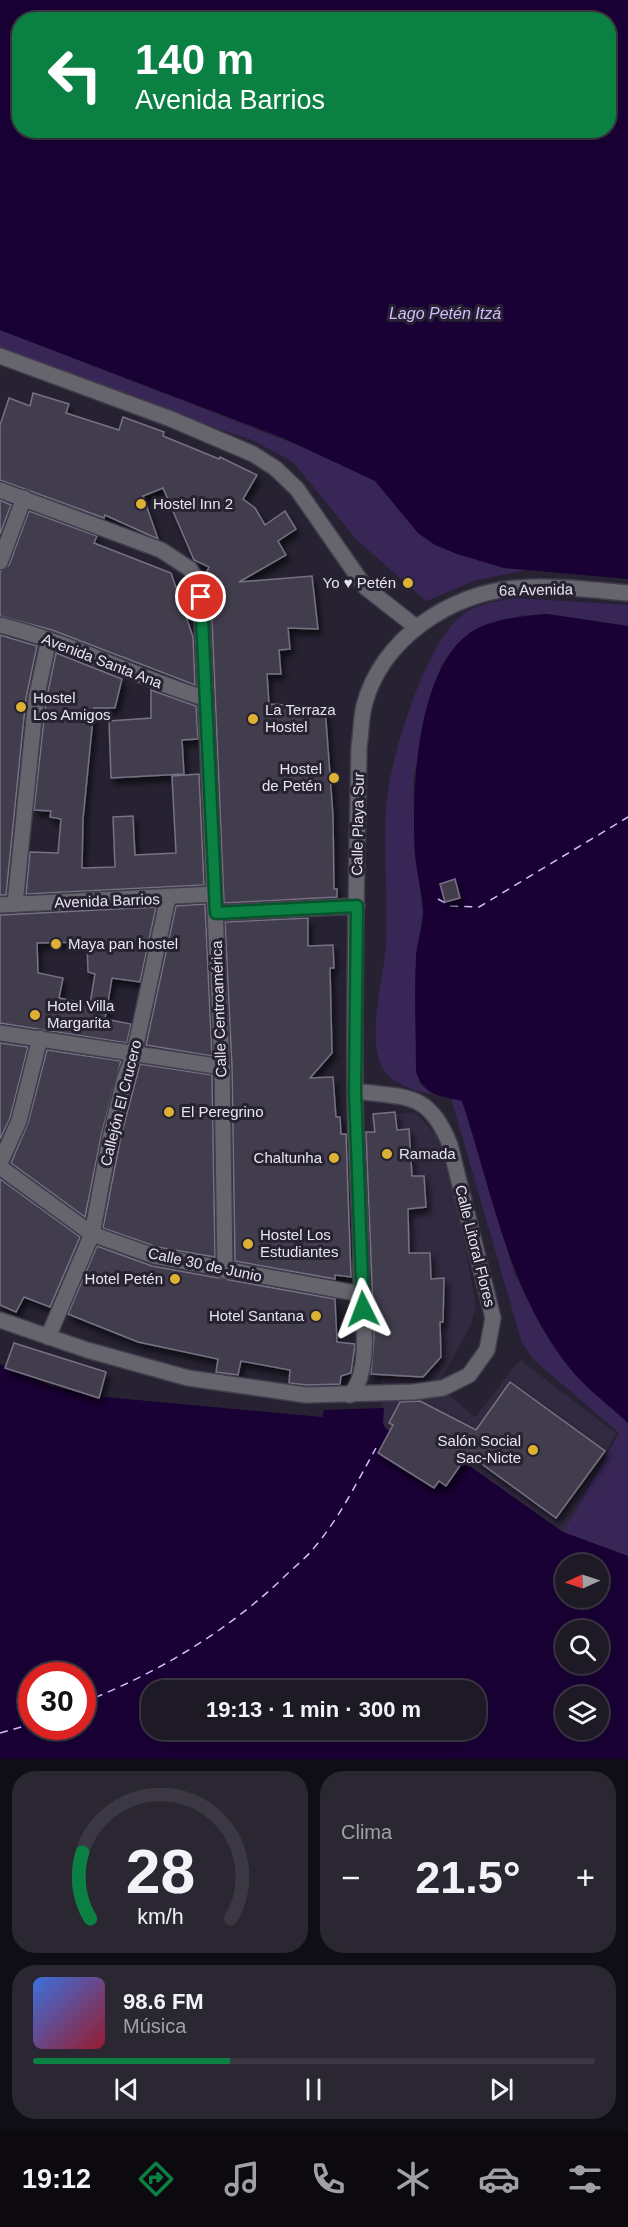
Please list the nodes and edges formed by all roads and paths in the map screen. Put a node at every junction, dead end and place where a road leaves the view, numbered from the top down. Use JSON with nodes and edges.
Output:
{"nodes":[{"id":1,"x":0,"y":356,"type":"edge"},
{"id":2,"x":0,"y":490,"type":"edge"},
{"id":3,"x":24,"y":498,"type":"junction"},
{"id":4,"x":0,"y":562,"type":"edge"},
{"id":5,"x":628,"y":593,"type":"edge"},
{"id":6,"x":0,"y":625,"type":"edge"},
{"id":7,"x":416,"y":627,"type":"junction"},
{"id":8,"x":49,"y":639,"type":"junction"},
{"id":9,"x":204,"y":698,"type":"junction"},
{"id":10,"x":214,"y":894,"type":"junction"},
{"id":11,"x":168,"y":898,"type":"junction"},
{"id":12,"x":8,"y":904,"type":"edge"},
{"id":13,"x":357,"y":906,"type":"junction"},
{"id":14,"x":216,"y":913,"type":"junction"},
{"id":15,"x":0,"y":1033,"type":"edge"},
{"id":16,"x":40,"y":1038,"type":"junction"},
{"id":17,"x":134,"y":1054,"type":"junction"},
{"id":18,"x":222,"y":1067,"type":"junction"},
{"id":19,"x":355,"y":1091,"type":"junction"},
{"id":20,"x":0,"y":1165,"type":"edge"},
{"id":21,"x":92,"y":1234,"type":"junction"},
{"id":22,"x":225,"y":1271,"type":"junction"},
{"id":23,"x":361,"y":1294,"type":"junction"},
{"id":24,"x":0,"y":1320,"type":"edge"},
{"id":25,"x":48,"y":1337,"type":"junction"},
{"id":26,"x":350,"y":1395,"type":"junction"}],
"edges":[{"from":1,"to":7,"type":"street"},
{"from":2,"to":3,"type":"street"},
{"from":3,"to":4,"type":"street"},
{"from":3,"to":9,"type":"street","name":"Calle Centroamérica"},
{"from":5,"to":7,"type":"street","name":"6a Avenida"},
{"from":6,"to":8,"type":"street","name":"Avenida Santa Ana"},
{"from":7,"to":13,"type":"street","name":"Calle Playa Sur"},
{"from":8,"to":9,"type":"street","name":"Avenida Santa Ana"},
{"from":8,"to":12,"type":"street"},
{"from":9,"to":10,"type":"street","name":"Calle Centroamérica"},
{"from":10,"to":11,"type":"street","name":"Avenida Barrios"},
{"from":10,"to":14,"type":"street","name":"Calle Centroamérica"},
{"from":11,"to":12,"type":"street","name":"Avenida Barrios"},
{"from":11,"to":17,"type":"street","name":"Callejón El Crucero"},
{"from":13,"to":14,"type":"street"},
{"from":13,"to":19,"type":"street","name":"Calle Playa Sur"},
{"from":14,"to":18,"type":"street","name":"Calle Centroamérica"},
{"from":15,"to":16,"type":"street"},
{"from":16,"to":17,"type":"street"},
{"from":16,"to":20,"type":"street"},
{"from":17,"to":18,"type":"street"},
{"from":17,"to":21,"type":"street","name":"Callejón El Crucero"},
{"from":18,"to":22,"type":"street","name":"Calle Centroamérica"},
{"from":19,"to":23,"type":"street","name":"Calle Playa Sur"},
{"from":19,"to":26,"type":"street","name":"Calle Litoral Flores"},
{"from":20,"to":21,"type":"street","name":"Calle 30 de Junio"},
{"from":21,"to":22,"type":"street","name":"Calle 30 de Junio"},
{"from":21,"to":25,"type":"street","name":"Callejón El Crucero"},
{"from":22,"to":23,"type":"street","name":"Calle 30 de Junio"},
{"from":23,"to":26,"type":"street","name":"Calle Playa Sur"},
{"from":24,"to":25,"type":"street","name":"Calle Litoral Flores"},
{"from":25,"to":26,"type":"street","name":"Calle Litoral Flores"}]}
